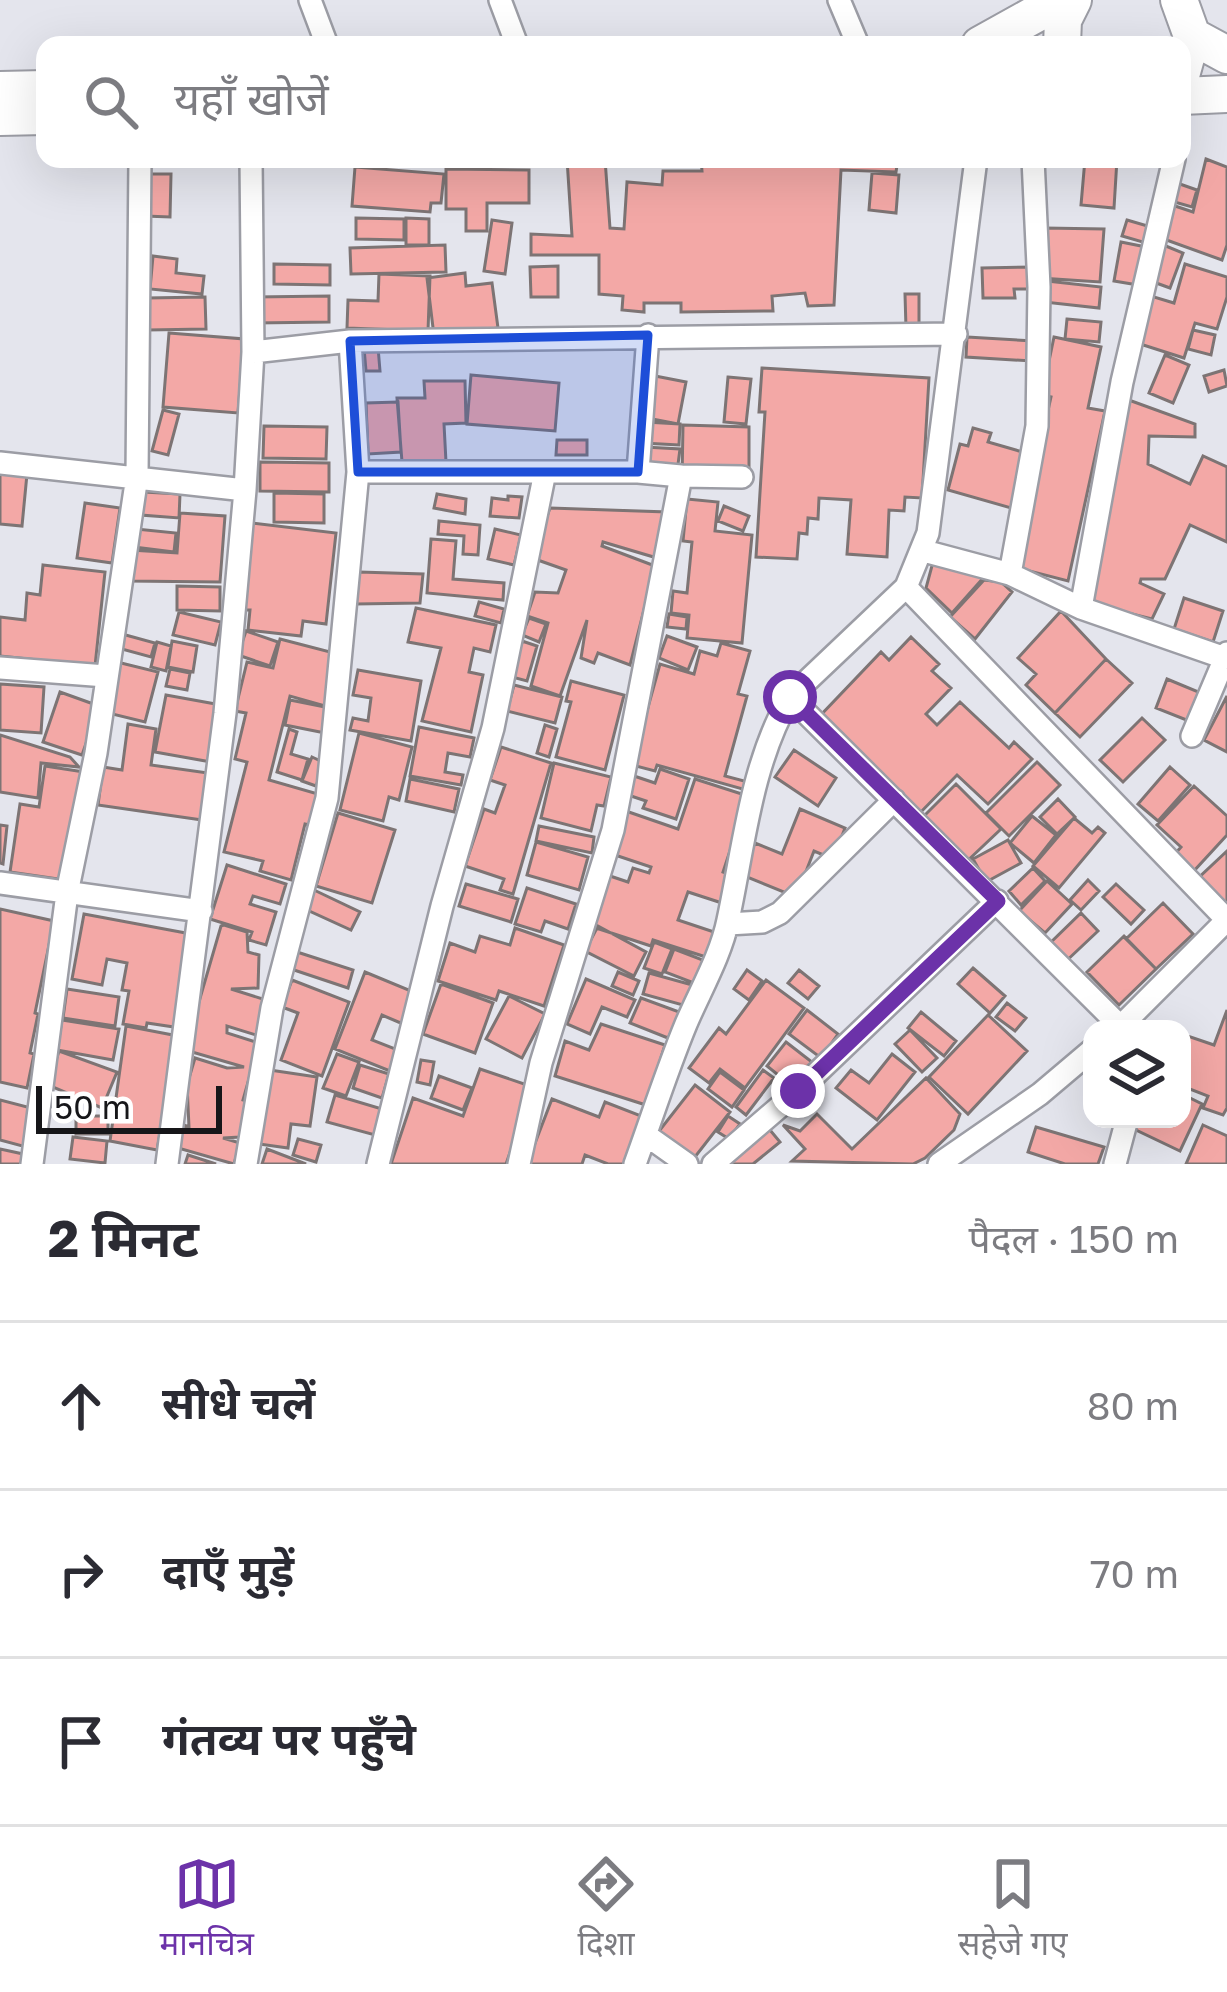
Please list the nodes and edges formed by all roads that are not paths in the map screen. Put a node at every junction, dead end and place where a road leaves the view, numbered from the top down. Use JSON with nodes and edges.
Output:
{"nodes":[{"id":1,"x":310,"y":0,"type":"edge"},
{"id":2,"x":500,"y":0,"type":"edge"},
{"id":3,"x":839,"y":0,"type":"edge"},
{"id":4,"x":1061,"y":0,"type":"edge"},
{"id":5,"x":1073,"y":0,"type":"edge"},
{"id":6,"x":1190,"y":12,"type":"edge"},
{"id":7,"x":324,"y":36,"type":"edge"},
{"id":8,"x":514,"y":36,"type":"edge"},
{"id":9,"x":854,"y":36,"type":"edge"},
{"id":10,"x":996,"y":36,"type":"edge"},
{"id":11,"x":1062,"y":36,"type":"edge"},
{"id":12,"x":1227,"y":56,"type":"edge"},
{"id":13,"x":36,"y":89,"type":"edge"},
{"id":14,"x":0,"y":90,"type":"edge"},
{"id":15,"x":1227,"y":94,"type":"edge"},
{"id":16,"x":1191,"y":96,"type":"edge"},
{"id":17,"x":36,"y":116,"type":"edge"},
{"id":18,"x":0,"y":117,"type":"edge"},
{"id":19,"x":140,"y":168,"type":"edge"},
{"id":20,"x":251,"y":168,"type":"edge"},
{"id":21,"x":975,"y":168,"type":"edge"},
{"id":22,"x":1033,"y":168,"type":"edge"},
{"id":23,"x":1172,"y":168,"type":"edge"},
{"id":24,"x":956,"y":334,"type":"junction"},
{"id":25,"x":648,"y":335,"type":"junction"},
{"id":26,"x":350,"y":341,"type":"junction"},
{"id":27,"x":253,"y":352,"type":"junction"},
{"id":28,"x":0,"y":463,"type":"edge"},
{"id":29,"x":358,"y":472,"type":"junction"},
{"id":30,"x":545,"y":472,"type":"junction"},
{"id":31,"x":638,"y":472,"type":"junction"},
{"id":32,"x":136,"y":476,"type":"junction"},
{"id":33,"x":681,"y":476,"type":"junction"},
{"id":34,"x":742,"y":477,"type":"dead end"},
{"id":35,"x":245,"y":490,"type":"junction"},
{"id":36,"x":924,"y":550,"type":"junction"},
{"id":37,"x":1010,"y":574,"type":"junction"},
{"id":38,"x":906,"y":587,"type":"junction"},
{"id":39,"x":1081,"y":608,"type":"junction"},
{"id":40,"x":1226,"y":656,"type":"edge"},
{"id":41,"x":0,"y":668,"type":"edge"},
{"id":42,"x":106,"y":676,"type":"junction"},
{"id":43,"x":790,"y":697,"type":"junction"},
{"id":44,"x":1192,"y":736,"type":"dead end"},
{"id":45,"x":894,"y":800,"type":"junction"},
{"id":46,"x":0,"y":883,"type":"edge"},
{"id":47,"x":67,"y":893,"type":"junction"},
{"id":48,"x":998,"y":901,"type":"junction"},
{"id":49,"x":201,"y":910,"type":"junction"},
{"id":50,"x":728,"y":924,"type":"junction"},
{"id":51,"x":1112,"y":1020,"type":"edge"},
{"id":52,"x":1128,"y":1020,"type":"edge"},
{"id":53,"x":1083,"y":1058,"type":"edge"},
{"id":54,"x":1125,"y":1128,"type":"edge"},
{"id":55,"x":982,"y":1133,"type":"junction"},
{"id":56,"x":646,"y":1135,"type":"junction"},
{"id":57,"x":32,"y":1164,"type":"edge"},
{"id":58,"x":167,"y":1164,"type":"edge"},
{"id":59,"x":247,"y":1164,"type":"edge"},
{"id":60,"x":378,"y":1164,"type":"edge"},
{"id":61,"x":519,"y":1164,"type":"edge"},
{"id":62,"x":635,"y":1164,"type":"edge"},
{"id":63,"x":687,"y":1164,"type":"edge"},
{"id":64,"x":713,"y":1164,"type":"edge"},
{"id":65,"x":939,"y":1164,"type":"edge"},
{"id":66,"x":974,"y":1164,"type":"edge"},
{"id":67,"x":1115,"y":1164,"type":"edge"}],
"edges":[{"from":1,"to":7,"type":"street"},
{"from":2,"to":8,"type":"street"},
{"from":3,"to":9,"type":"street"},
{"from":4,"to":10,"type":"main road"},
{"from":5,"to":11,"type":"main road"},
{"from":6,"to":12,"type":"main road"},
{"from":13,"to":14,"type":"main road"},
{"from":15,"to":16,"type":"main road"},
{"from":17,"to":18,"type":"main road"},
{"from":19,"to":32,"type":"street"},
{"from":20,"to":27,"type":"street"},
{"from":21,"to":24,"type":"street"},
{"from":22,"to":37,"type":"street"},
{"from":23,"to":39,"type":"street"},
{"from":24,"to":25,"type":"street"},
{"from":24,"to":36,"type":"street"},
{"from":25,"to":26,"type":"street"},
{"from":25,"to":31,"type":"street"},
{"from":26,"to":27,"type":"street"},
{"from":26,"to":29,"type":"street"},
{"from":27,"to":35,"type":"street"},
{"from":28,"to":32,"type":"street"},
{"from":29,"to":30,"type":"street"},
{"from":29,"to":59,"type":"street"},
{"from":30,"to":31,"type":"street"},
{"from":30,"to":60,"type":"street"},
{"from":31,"to":33,"type":"street"},
{"from":32,"to":35,"type":"street"},
{"from":32,"to":42,"type":"street"},
{"from":33,"to":34,"type":"street"},
{"from":33,"to":61,"type":"street"},
{"from":35,"to":49,"type":"street"},
{"from":36,"to":37,"type":"street"},
{"from":36,"to":38,"type":"street"},
{"from":37,"to":39,"type":"street"},
{"from":38,"to":43,"type":"street"},
{"from":38,"to":52,"type":"street"},
{"from":39,"to":40,"type":"street"},
{"from":40,"to":44,"type":"street"},
{"from":41,"to":42,"type":"street"},
{"from":42,"to":47,"type":"street"},
{"from":43,"to":45,"type":"street"},
{"from":43,"to":50,"type":"street"},
{"from":45,"to":48,"type":"street"},
{"from":45,"to":50,"type":"street"},
{"from":46,"to":47,"type":"street"},
{"from":47,"to":49,"type":"street"},
{"from":47,"to":57,"type":"street"},
{"from":48,"to":51,"type":"street"},
{"from":48,"to":64,"type":"street"},
{"from":49,"to":58,"type":"street"},
{"from":50,"to":56,"type":"street"},
{"from":53,"to":55,"type":"street"},
{"from":54,"to":67,"type":"street"},
{"from":55,"to":65,"type":"street"},
{"from":55,"to":66,"type":"street"},
{"from":56,"to":62,"type":"street"},
{"from":56,"to":63,"type":"street"}]}
